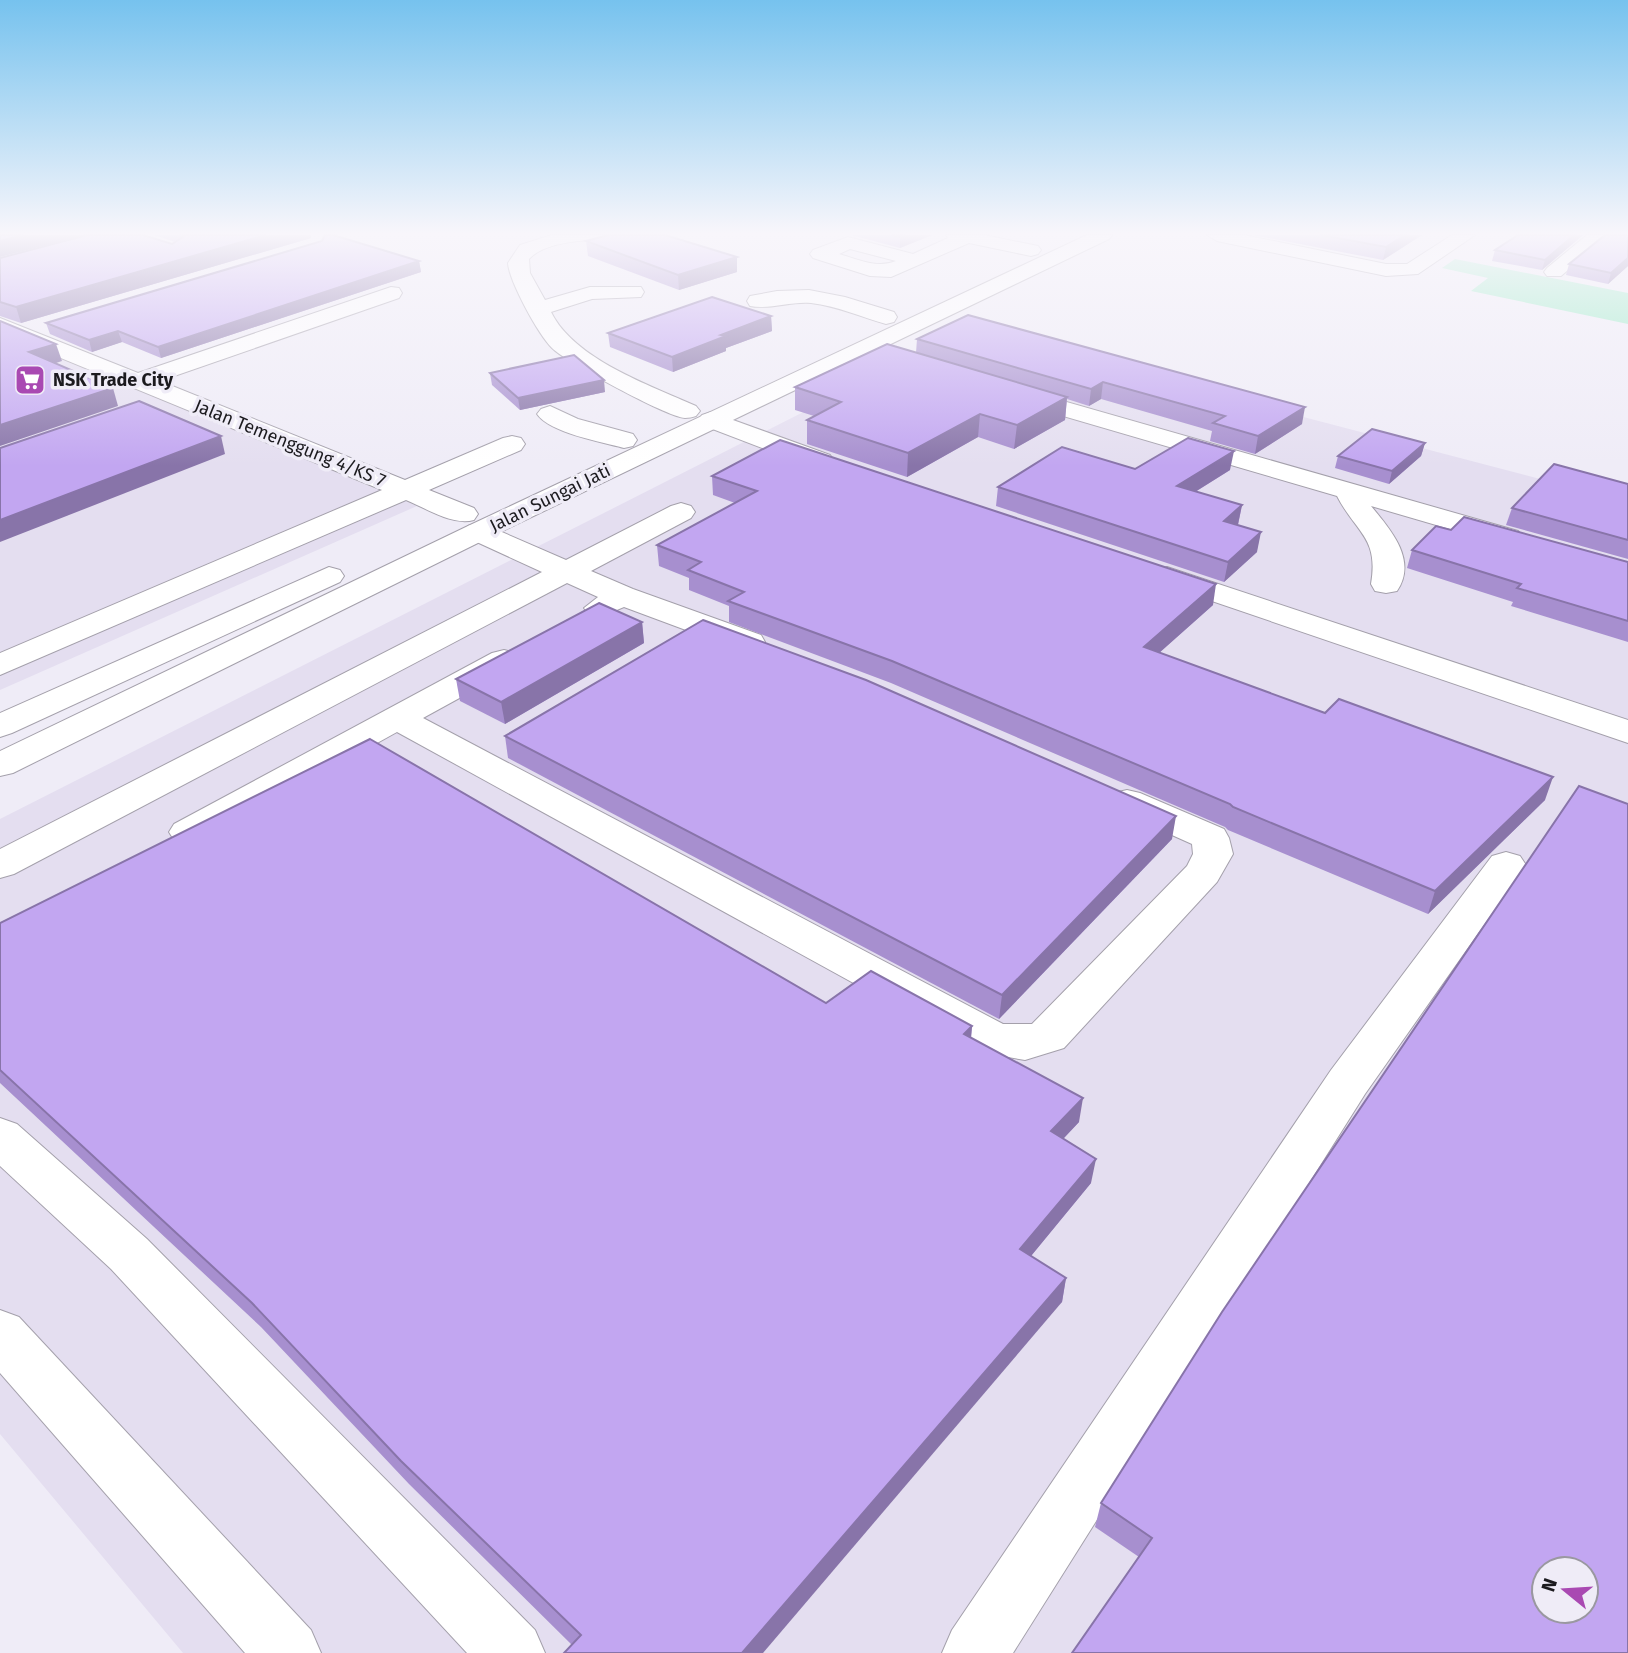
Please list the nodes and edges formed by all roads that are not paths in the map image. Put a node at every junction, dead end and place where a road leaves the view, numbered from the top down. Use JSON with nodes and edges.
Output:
{"nodes":[{"id":1,"x":336,"y":312,"type":"edge"},
{"id":2,"x":539,"y":312,"type":"edge"},
{"id":3,"x":870,"y":312,"type":"edge"},
{"id":4,"x":897,"y":312,"type":"edge"},
{"id":5,"x":938,"y":312,"type":"edge"},
{"id":6,"x":886,"y":317,"type":"junction"},
{"id":7,"x":46,"y":326,"type":"edge"},
{"id":8,"x":7,"y":333,"type":"edge"},
{"id":9,"x":860,"y":349,"type":"junction"},
{"id":10,"x":900,"y":360,"type":"edge"},
{"id":11,"x":138,"y":381,"type":"junction"},
{"id":12,"x":992,"y":388,"type":"edge"},
{"id":13,"x":550,"y":414,"type":"dead end"},
{"id":14,"x":699,"y":416,"type":"junction"},
{"id":15,"x":624,"y":440,"type":"junction"},
{"id":16,"x":512,"y":444,"type":"dead end"},
{"id":17,"x":777,"y":446,"type":"junction"},
{"id":18,"x":743,"y":464,"type":"edge"},
{"id":19,"x":853,"y":472,"type":"edge"},
{"id":20,"x":1349,"y":493,"type":"junction"},
{"id":21,"x":391,"y":495,"type":"junction"},
{"id":22,"x":681,"y":512,"type":"dead end"},
{"id":23,"x":471,"y":523,"type":"junction"},
{"id":24,"x":1535,"y":545,"type":"edge"},
{"id":25,"x":1141,"y":568,"type":"edge"},
{"id":26,"x":566,"y":570,"type":"junction"},
{"id":27,"x":1385,"y":584,"type":"dead end"},
{"id":28,"x":622,"y":596,"type":"junction"},
{"id":29,"x":704,"y":624,"type":"junction"},
{"id":30,"x":567,"y":626,"type":"edge"},
{"id":31,"x":533,"y":644,"type":"edge"},
{"id":32,"x":670,"y":645,"type":"edge"},
{"id":33,"x":779,"y":653,"type":"edge"},
{"id":34,"x":0,"y":665,"type":"edge"},
{"id":35,"x":397,"y":718,"type":"junction"},
{"id":36,"x":0,"y":726,"type":"edge"},
{"id":37,"x":1628,"y":732,"type":"edge"},
{"id":38,"x":509,"y":739,"type":"edge"},
{"id":39,"x":475,"y":760,"type":"junction"},
{"id":40,"x":0,"y":765,"type":"edge"},
{"id":41,"x":1096,"y":787,"type":"edge"},
{"id":42,"x":162,"y":846,"type":"edge"},
{"id":43,"x":0,"y":865,"type":"edge"},
{"id":44,"x":1506,"y":865,"type":"dead end"},
{"id":45,"x":0,"y":1137,"type":"edge"},
{"id":46,"x":0,"y":1334,"type":"edge"},
{"id":47,"x":288,"y":1653,"type":"edge"},
{"id":48,"x":512,"y":1653,"type":"edge"},
{"id":49,"x":975,"y":1653,"type":"edge"}],
"edges":[{"from":1,"to":11,"type":"street"},
{"from":2,"to":14,"type":"street"},
{"from":3,"to":6,"type":"street"},
{"from":4,"to":6,"type":"street","name":"Jalan Sungai Jati"},
{"from":5,"to":9,"type":"street","name":"Jalan Sungai Jati"},
{"from":6,"to":14,"type":"street","name":"Jalan Sungai Jati"},
{"from":7,"to":8,"type":"street"},
{"from":8,"to":11,"type":"street","name":"Jalan Temenggung 4/KS 7"},
{"from":8,"to":21,"type":"street"},
{"from":9,"to":10,"type":"street"},
{"from":9,"to":14,"type":"street","name":"Jalan Sungai Jati"},
{"from":11,"to":21,"type":"street","name":"Jalan Temenggung 4/KS 7"},
{"from":12,"to":20,"type":"street"},
{"from":13,"to":15,"type":"street"},
{"from":14,"to":15,"type":"street","name":"Jalan Sungai Jati"},
{"from":14,"to":17,"type":"street"},
{"from":14,"to":23,"type":"street","name":"Jalan Sungai Jati"},
{"from":15,"to":23,"type":"street","name":"Jalan Sungai Jati"},
{"from":16,"to":21,"type":"street"},
{"from":17,"to":18,"type":"street"},
{"from":17,"to":19,"type":"street"},
{"from":20,"to":24,"type":"street"},
{"from":20,"to":27,"type":"street"},
{"from":21,"to":23,"type":"street","name":"Jalan Temenggung 4/KS 7"},
{"from":21,"to":34,"type":"street"},
{"from":22,"to":26,"type":"street"},
{"from":23,"to":26,"type":"street","name":"Jalan Temenggung 4/KS 7"},
{"from":23,"to":36,"type":"street","name":"Jalan Sungai Jati"},
{"from":23,"to":40,"type":"street","name":"Jalan Sungai Jati"},
{"from":25,"to":37,"type":"street"},
{"from":26,"to":28,"type":"street","name":"Jalan Temenggung 4/KS 7"},
{"from":26,"to":43,"type":"street"},
{"from":28,"to":29,"type":"street","name":"Jalan Temenggung 4/KS 7"},
{"from":28,"to":30,"type":"street"},
{"from":29,"to":32,"type":"street"},
{"from":29,"to":33,"type":"street","name":"Jalan Temenggung 4/KS 7"},
{"from":31,"to":35,"type":"street"},
{"from":35,"to":39,"type":"street"},
{"from":35,"to":42,"type":"street"},
{"from":38,"to":39,"type":"street"},
{"from":39,"to":41,"type":"street"},
{"from":44,"to":49,"type":"street"},
{"from":45,"to":48,"type":"street"},
{"from":46,"to":47,"type":"street"}]}
